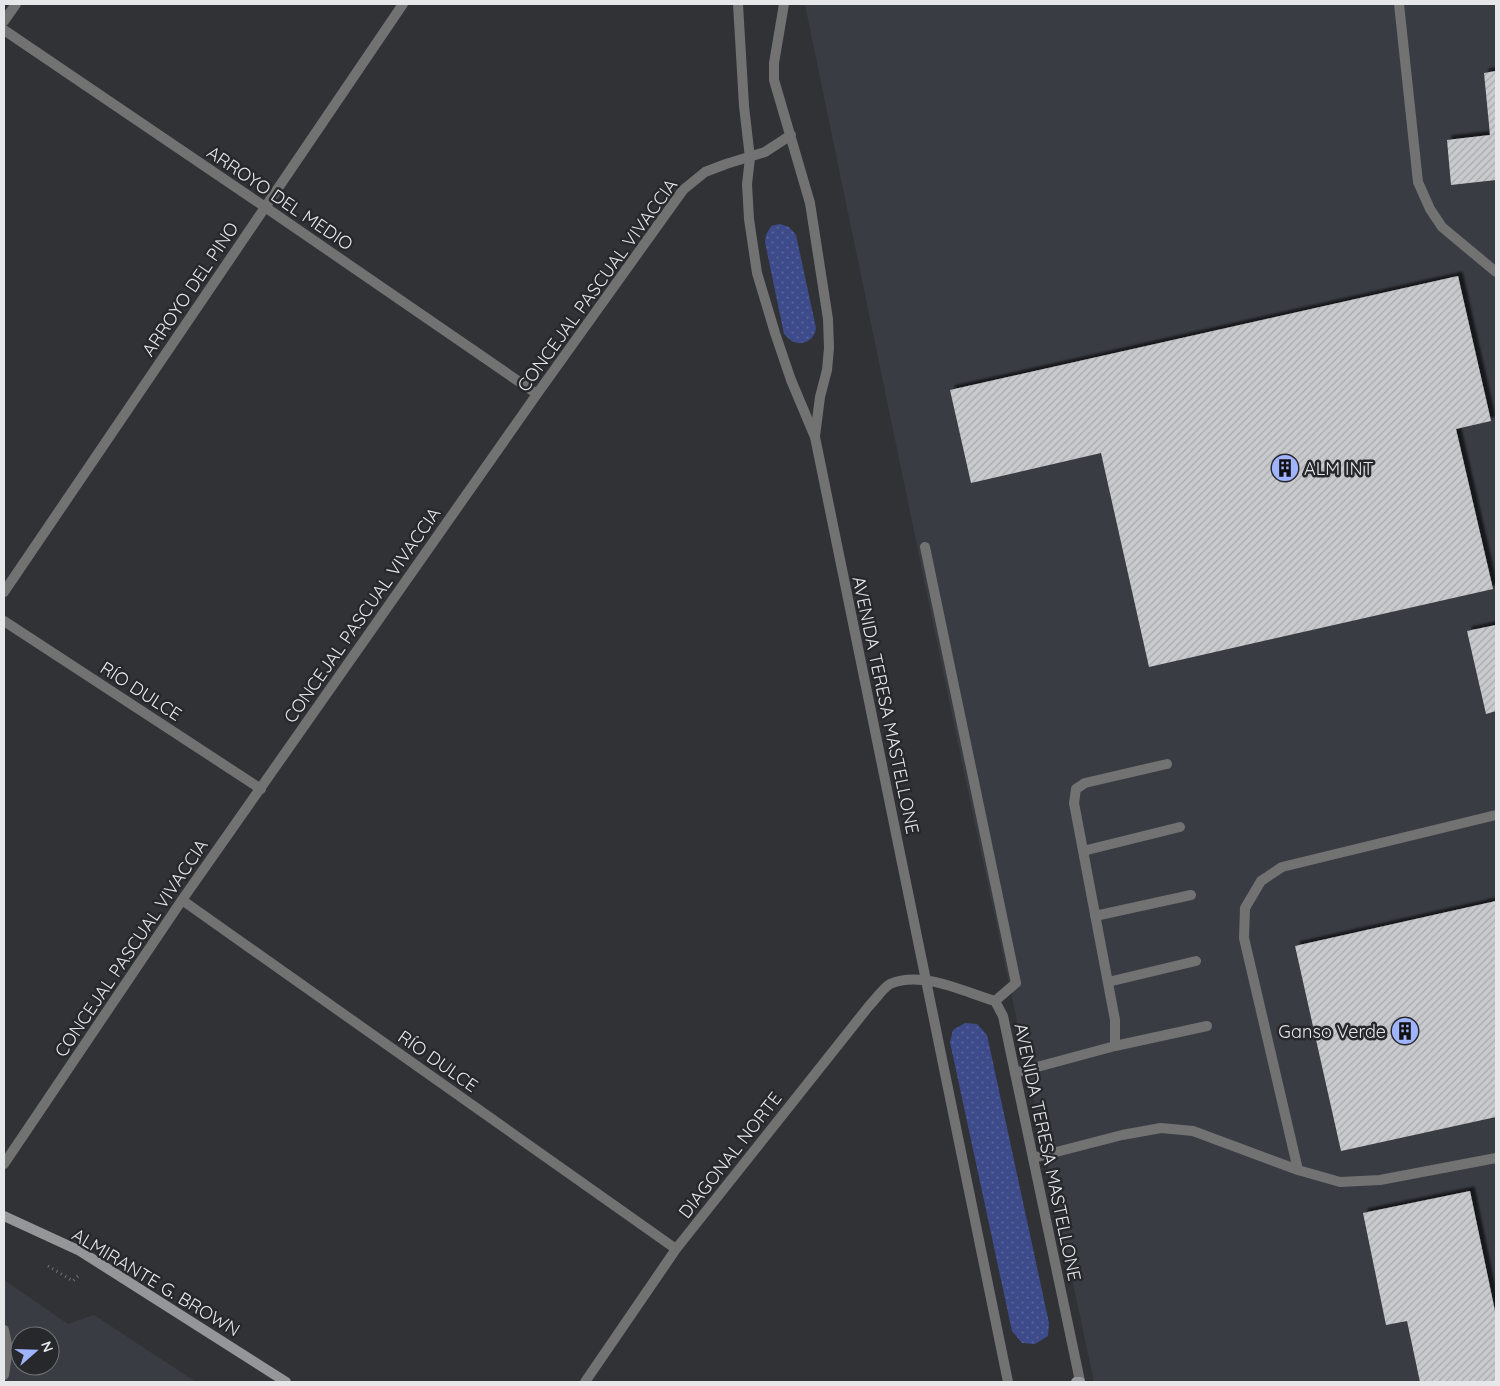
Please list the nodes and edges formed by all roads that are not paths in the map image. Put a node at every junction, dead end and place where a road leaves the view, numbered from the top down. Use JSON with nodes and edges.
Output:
{"nodes":[{"id":1,"x":16,"y":4,"type":"edge"},
{"id":2,"x":402,"y":4,"type":"edge"},
{"id":3,"x":738,"y":4,"type":"edge"},
{"id":4,"x":784,"y":4,"type":"edge"},
{"id":5,"x":1399,"y":4,"type":"edge"},
{"id":6,"x":4,"y":21,"type":"edge"},
{"id":7,"x":4,"y":30,"type":"edge"},
{"id":8,"x":790,"y":135,"type":"junction"},
{"id":9,"x":750,"y":158,"type":"junction"},
{"id":10,"x":265,"y":206,"type":"junction"},
{"id":11,"x":1496,"y":272,"type":"edge"},
{"id":12,"x":537,"y":394,"type":"junction"},
{"id":13,"x":814,"y":437,"type":"junction"},
{"id":14,"x":925,"y":547,"type":"dead end"},
{"id":15,"x":4,"y":592,"type":"edge"},
{"id":16,"x":4,"y":621,"type":"edge"},
{"id":17,"x":1167,"y":764,"type":"dead end"},
{"id":18,"x":261,"y":789,"type":"junction"},
{"id":19,"x":1496,"y":815,"type":"edge"},
{"id":20,"x":1180,"y":828,"type":"dead end"},
{"id":21,"x":1083,"y":852,"type":"junction"},
{"id":22,"x":1191,"y":895,"type":"dead end"},
{"id":23,"x":182,"y":900,"type":"junction"},
{"id":24,"x":1095,"y":916,"type":"junction"},
{"id":25,"x":1196,"y":961,"type":"dead end"},
{"id":26,"x":926,"y":979,"type":"junction"},
{"id":27,"x":1108,"y":982,"type":"junction"},
{"id":28,"x":995,"y":1001,"type":"junction"},
{"id":29,"x":1206,"y":1026,"type":"dead end"},
{"id":30,"x":1115,"y":1046,"type":"junction"},
{"id":31,"x":1015,"y":1073,"type":"junction"},
{"id":32,"x":1033,"y":1158,"type":"junction"},
{"id":33,"x":1496,"y":1158,"type":"edge"},
{"id":34,"x":4,"y":1164,"type":"edge"},
{"id":35,"x":1298,"y":1170,"type":"junction"},
{"id":36,"x":4,"y":1216,"type":"edge"},
{"id":37,"x":676,"y":1249,"type":"junction"},
{"id":38,"x":4,"y":1330,"type":"edge"},
{"id":39,"x":4,"y":1375,"type":"edge"},
{"id":40,"x":286,"y":1382,"type":"edge"},
{"id":41,"x":585,"y":1382,"type":"edge"},
{"id":42,"x":1008,"y":1382,"type":"edge"},
{"id":43,"x":1079,"y":1382,"type":"edge"}],
"edges":[{"from":1,"to":6,"type":"street"},
{"from":2,"to":10,"type":"street","name":"ARROYO DEL PINO"},
{"from":3,"to":9,"type":"street","name":"AVENIDA TERESA MASTELLONE"},
{"from":4,"to":8,"type":"street","name":"AVENIDA TERESA MASTELLONE"},
{"from":5,"to":11,"type":"street"},
{"from":7,"to":10,"type":"street","name":"ARROYO DEL MEDIO"},
{"from":8,"to":9,"type":"street","name":"CONCEJAL PASCUAL VIVACCIA"},
{"from":8,"to":13,"type":"street","name":"AVENIDA TERESA MASTELLONE"},
{"from":9,"to":12,"type":"street","name":"CONCEJAL PASCUAL VIVACCIA"},
{"from":9,"to":13,"type":"street","name":"AVENIDA TERESA MASTELLONE"},
{"from":10,"to":12,"type":"street","name":"ARROYO DEL MEDIO"},
{"from":10,"to":15,"type":"street","name":"ARROYO DEL PINO"},
{"from":12,"to":18,"type":"street","name":"CONCEJAL PASCUAL VIVACCIA"},
{"from":13,"to":26,"type":"street","name":"AVENIDA TERESA MASTELLONE"},
{"from":14,"to":28,"type":"street"},
{"from":16,"to":18,"type":"street","name":"RÍO DULCE"},
{"from":17,"to":21,"type":"street"},
{"from":18,"to":23,"type":"street","name":"CONCEJAL PASCUAL VIVACCIA"},
{"from":19,"to":35,"type":"street"},
{"from":20,"to":21,"type":"street"},
{"from":21,"to":24,"type":"street"},
{"from":22,"to":24,"type":"street"},
{"from":23,"to":34,"type":"street","name":"CONCEJAL PASCUAL VIVACCIA"},
{"from":23,"to":37,"type":"street","name":"RÍO DULCE"},
{"from":24,"to":27,"type":"street"},
{"from":25,"to":27,"type":"street"},
{"from":26,"to":28,"type":"street"},
{"from":26,"to":37,"type":"street","name":"DIAGONAL NORTE"},
{"from":26,"to":42,"type":"street","name":"AVENIDA TERESA MASTELLONE"},
{"from":27,"to":30,"type":"street"},
{"from":28,"to":31,"type":"street","name":"AVENIDA TERESA MASTELLONE"},
{"from":29,"to":30,"type":"street"},
{"from":30,"to":31,"type":"street"},
{"from":31,"to":32,"type":"street","name":"AVENIDA TERESA MASTELLONE"},
{"from":32,"to":35,"type":"street"},
{"from":32,"to":43,"type":"street","name":"AVENIDA TERESA MASTELLONE"},
{"from":33,"to":35,"type":"street"},
{"from":36,"to":40,"type":"street","name":"ALMIRANTE G. BROWN"},
{"from":37,"to":41,"type":"street","name":"DIAGONAL NORTE"},
{"from":38,"to":39,"type":"street"}]}
